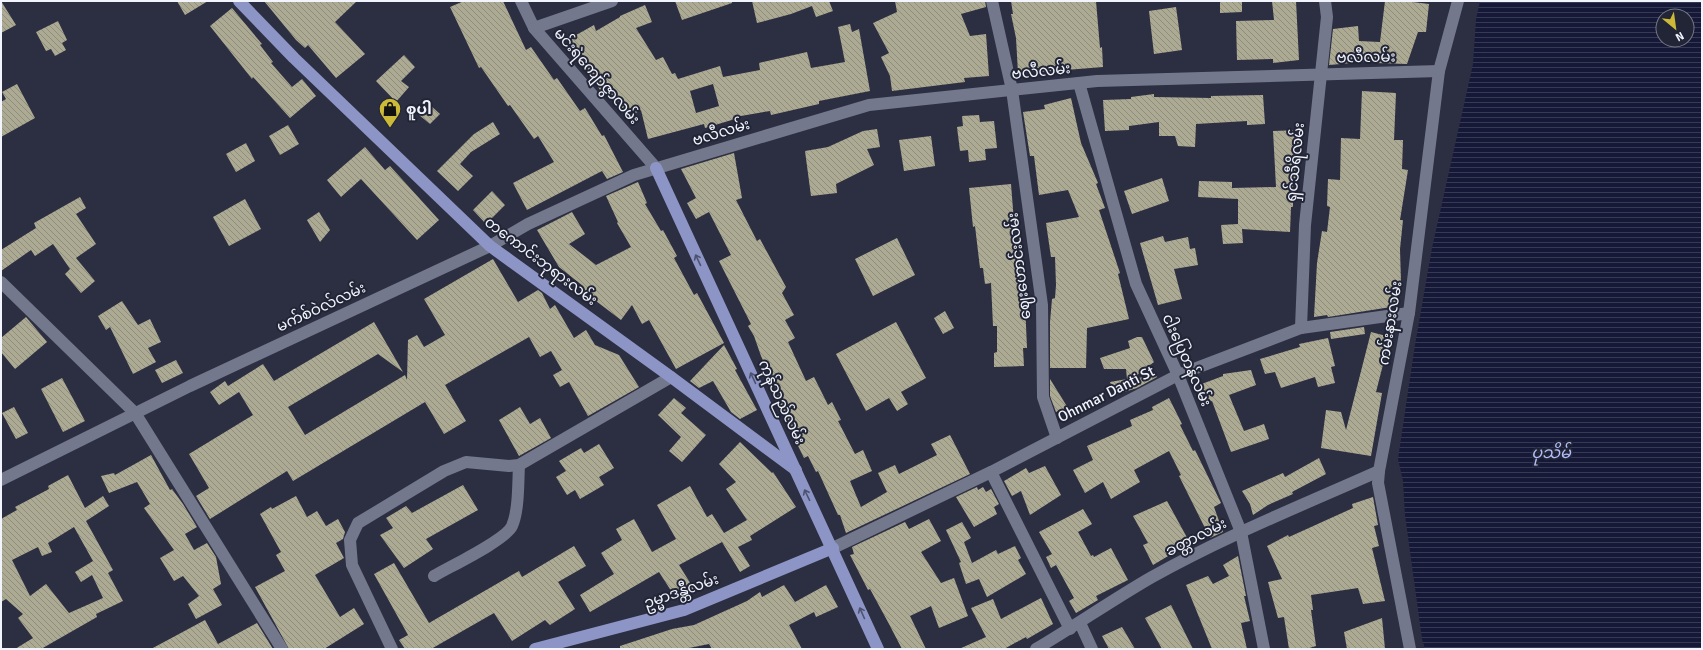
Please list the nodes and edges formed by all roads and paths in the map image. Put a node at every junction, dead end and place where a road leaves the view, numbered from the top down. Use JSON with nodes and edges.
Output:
{"nodes":[{"id":1,"x":239,"y":1,"type":"edge"},
{"id":2,"x":521,"y":1,"type":"edge"},
{"id":3,"x":612,"y":1,"type":"edge"},
{"id":4,"x":992,"y":1,"type":"edge"},
{"id":5,"x":1325,"y":1,"type":"edge"},
{"id":6,"x":1458,"y":1,"type":"edge"},
{"id":7,"x":534,"y":28,"type":"junction"},
{"id":8,"x":1439,"y":71,"type":"junction"},
{"id":9,"x":1320,"y":74,"type":"junction"},
{"id":10,"x":1079,"y":83,"type":"junction"},
{"id":11,"x":1012,"y":90,"type":"junction"},
{"id":12,"x":656,"y":168,"type":"junction"},
{"id":13,"x":490,"y":246,"type":"junction"},
{"id":14,"x":1,"y":282,"type":"edge"},
{"id":15,"x":1409,"y":313,"type":"junction"},
{"id":16,"x":1301,"y":328,"type":"junction"},
{"id":17,"x":1178,"y":376,"type":"junction"},
{"id":18,"x":671,"y":377,"type":"junction"},
{"id":19,"x":135,"y":413,"type":"junction"},
{"id":20,"x":1057,"y":438,"type":"junction"},
{"id":21,"x":519,"y":465,"type":"junction"},
{"id":22,"x":796,"y":470,"type":"junction"},
{"id":23,"x":1379,"y":471,"type":"junction"},
{"id":24,"x":991,"y":472,"type":"junction"},
{"id":25,"x":1,"y":480,"type":"edge"},
{"id":26,"x":1241,"y":532,"type":"junction"},
{"id":27,"x":833,"y":548,"type":"junction"},
{"id":28,"x":434,"y":576,"type":"dead end"},
{"id":29,"x":1075,"y":626,"type":"junction"},
{"id":30,"x":282,"y":649,"type":"edge"},
{"id":31,"x":392,"y":649,"type":"edge"},
{"id":32,"x":535,"y":649,"type":"edge"},
{"id":33,"x":878,"y":649,"type":"edge"},
{"id":34,"x":1036,"y":649,"type":"edge"},
{"id":35,"x":1092,"y":649,"type":"edge"},
{"id":36,"x":1264,"y":649,"type":"edge"},
{"id":37,"x":1410,"y":649,"type":"edge"}],
"edges":[{"from":1,"to":13,"type":"main road","name":"တကောင်းဘုရားလမ်း"},
{"from":2,"to":7,"type":"street","name":"မင်းရဲကျော်ဇွာလမ်း"},
{"from":3,"to":7,"type":"street"},
{"from":4,"to":11,"type":"street","name":"ဈေးဟောင်းလမ်း"},
{"from":5,"to":9,"type":"street","name":"ရှင်သီရိလမ်း"},
{"from":6,"to":8,"type":"street","name":"ကမ်းနားလမ်း"},
{"from":7,"to":12,"type":"street","name":"မင်းရဲကျော်ဇွာလမ်း"},
{"from":8,"to":9,"type":"street","name":"ဗလီလမ်း"},
{"from":8,"to":15,"type":"street","name":"ကမ်းနားလမ်း"},
{"from":9,"to":10,"type":"street","name":"ဗလီလမ်း"},
{"from":9,"to":16,"type":"street","name":"ရှင်သီရိလမ်း"},
{"from":10,"to":11,"type":"street","name":"ဗလီလမ်း"},
{"from":10,"to":17,"type":"street","name":"ငါးပြေတန်လမ်း"},
{"from":11,"to":12,"type":"street","name":"ဗလီလမ်း"},
{"from":11,"to":20,"type":"street","name":"ဈေးဟောင်းလမ်း"},
{"from":12,"to":13,"type":"street","name":"မက်စ်ဝဲလ်လမ်း"},
{"from":22,"to":12,"type":"main road","name":"ကုန်သည်လမ်း","one_way":true},
{"from":13,"to":18,"type":"main road","name":"တကောင်းဘုရားလမ်း"},
{"from":13,"to":19,"type":"street","name":"မက်စ်ဝဲလ်လမ်း"},
{"from":14,"to":19,"type":"street"},
{"from":15,"to":16,"type":"street","name":"Ohnmar Danti St"},
{"from":15,"to":23,"type":"street","name":"ကမ်းနားလမ်း"},
{"from":16,"to":17,"type":"street","name":"Ohnmar Danti St"},
{"from":17,"to":20,"type":"street","name":"Ohnmar Danti St"},
{"from":17,"to":26,"type":"street","name":"ငါးပြေတန်လမ်း"},
{"from":18,"to":21,"type":"street"},
{"from":18,"to":22,"type":"main road","name":"တကောင်းဘုရားလမ်း"},
{"from":19,"to":25,"type":"street","name":"မက်စ်ဝဲလ်လမ်း"},
{"from":19,"to":30,"type":"street"},
{"from":20,"to":24,"type":"street","name":"Ohnmar Danti St"},
{"from":21,"to":28,"type":"street"},
{"from":21,"to":31,"type":"street"},
{"from":27,"to":22,"type":"main road","name":"ကုန်သည်လမ်း","one_way":true},
{"from":23,"to":26,"type":"street","name":"ခတ္တာလမ်း"},
{"from":23,"to":37,"type":"street","name":"ကမ်းနားလမ်း"},
{"from":24,"to":27,"type":"street","name":"Ohnmar Danti St"},
{"from":24,"to":29,"type":"street"},
{"from":26,"to":29,"type":"street","name":"ခတ္တာလမ်း"},
{"from":26,"to":36,"type":"street","name":"ငါးပြေတန်လမ်း"},
{"from":27,"to":32,"type":"main road","name":"ဥမ္မာဒန္တီလမ်း"},
{"from":33,"to":27,"type":"main road","name":"ကုန်သည်လမ်း","one_way":true},
{"from":29,"to":34,"type":"street","name":"ခတ္တာလမ်း"},
{"from":29,"to":35,"type":"street"}]}
